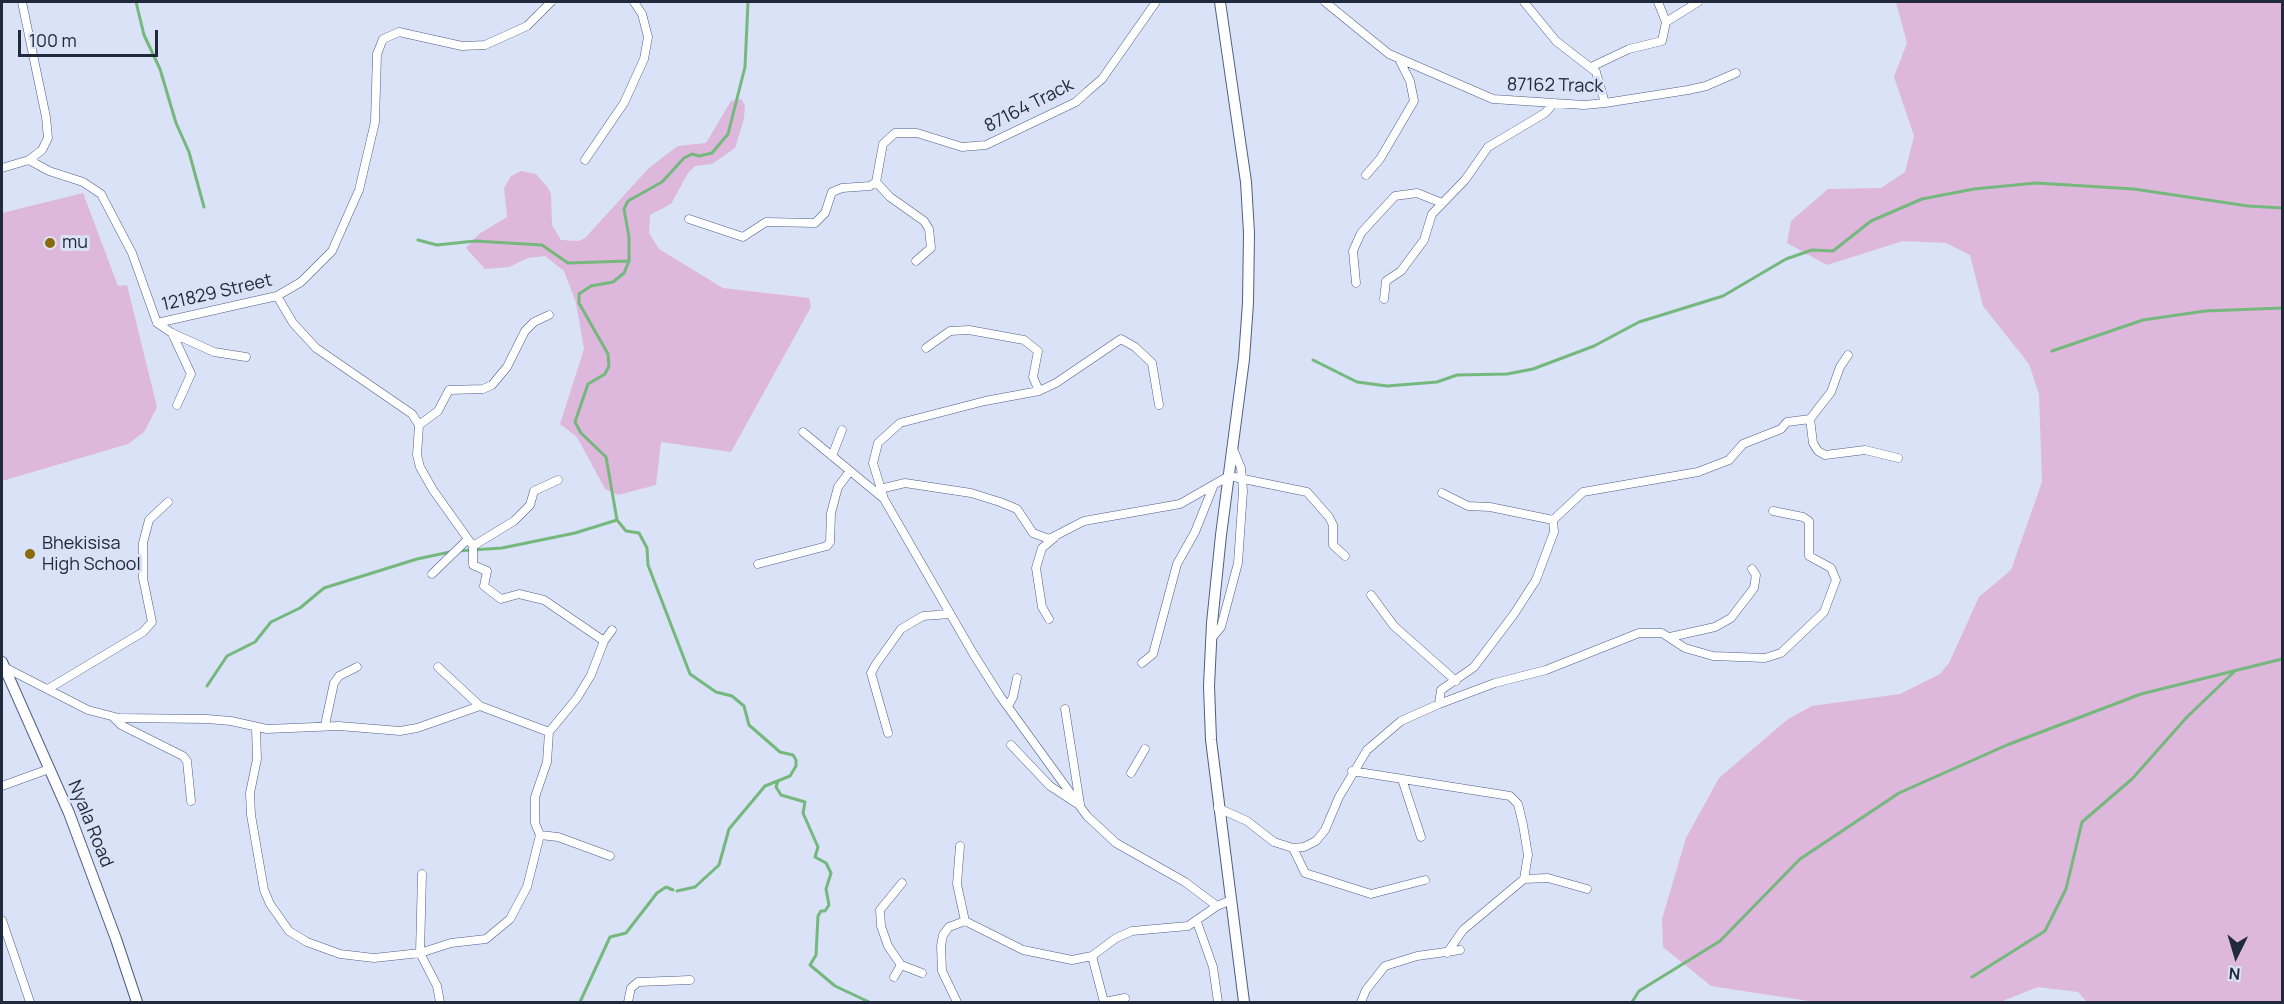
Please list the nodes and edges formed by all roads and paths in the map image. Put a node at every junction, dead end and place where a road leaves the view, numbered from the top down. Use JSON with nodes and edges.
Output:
{"nodes":[{"id":1,"x":22,"y":2,"type":"edge"},
{"id":2,"x":551,"y":2,"type":"edge"},
{"id":3,"x":634,"y":2,"type":"edge"},
{"id":4,"x":1156,"y":2,"type":"edge"},
{"id":5,"x":1220,"y":2,"type":"edge"},
{"id":6,"x":1325,"y":2,"type":"edge"},
{"id":7,"x":1524,"y":2,"type":"edge"},
{"id":8,"x":1658,"y":2,"type":"edge"},
{"id":9,"x":1698,"y":2,"type":"edge"},
{"id":10,"x":1666,"y":22,"type":"junction"},
{"id":11,"x":1399,"y":59,"type":"junction"},
{"id":12,"x":1591,"y":67,"type":"junction"},
{"id":13,"x":1736,"y":73,"type":"dead end"},
{"id":14,"x":1554,"y":103,"type":"junction"},
{"id":15,"x":1605,"y":103,"type":"junction"},
{"id":16,"x":29,"y":160,"type":"junction"},
{"id":17,"x":585,"y":160,"type":"dead end"},
{"id":18,"x":2,"y":168,"type":"edge"},
{"id":19,"x":1366,"y":175,"type":"dead end"},
{"id":20,"x":876,"y":182,"type":"junction"},
{"id":21,"x":1442,"y":203,"type":"junction"},
{"id":22,"x":689,"y":219,"type":"dead end"},
{"id":23,"x":916,"y":261,"type":"dead end"},
{"id":24,"x":1356,"y":283,"type":"dead end"},
{"id":25,"x":277,"y":296,"type":"junction"},
{"id":26,"x":1384,"y":299,"type":"dead end"},
{"id":27,"x":549,"y":315,"type":"dead end"},
{"id":28,"x":157,"y":323,"type":"junction"},
{"id":29,"x":172,"y":333,"type":"junction"},
{"id":30,"x":926,"y":348,"type":"dead end"},
{"id":31,"x":1848,"y":355,"type":"dead end"},
{"id":32,"x":246,"y":357,"type":"dead end"},
{"id":33,"x":1039,"y":391,"type":"junction"},
{"id":34,"x":177,"y":405,"type":"dead end"},
{"id":35,"x":1159,"y":405,"type":"dead end"},
{"id":36,"x":1810,"y":419,"type":"junction"},
{"id":37,"x":419,"y":425,"type":"junction"},
{"id":38,"x":842,"y":430,"type":"dead end"},
{"id":39,"x":803,"y":432,"type":"dead end"},
{"id":40,"x":1233,"y":449,"type":"junction"},
{"id":41,"x":832,"y":456,"type":"junction"},
{"id":42,"x":1898,"y":458,"type":"dead end"},
{"id":43,"x":850,"y":471,"type":"junction"},
{"id":44,"x":1229,"y":476,"type":"junction"},
{"id":45,"x":1243,"y":478,"type":"junction"},
{"id":46,"x":558,"y":480,"type":"dead end"},
{"id":47,"x":1213,"y":487,"type":"junction"},
{"id":48,"x":880,"y":489,"type":"junction"},
{"id":49,"x":1442,"y":493,"type":"dead end"},
{"id":50,"x":884,"y":499,"type":"junction"},
{"id":51,"x":168,"y":502,"type":"dead end"},
{"id":52,"x":1773,"y":511,"type":"dead end"},
{"id":53,"x":1553,"y":520,"type":"junction"},
{"id":54,"x":1058,"y":535,"type":"junction"},
{"id":55,"x":464,"y":543,"type":"junction"},
{"id":56,"x":473,"y":546,"type":"junction"},
{"id":57,"x":1345,"y":556,"type":"dead end"},
{"id":58,"x":758,"y":564,"type":"dead end"},
{"id":59,"x":1752,"y":569,"type":"dead end"},
{"id":60,"x":432,"y":574,"type":"dead end"},
{"id":61,"x":1371,"y":595,"type":"dead end"},
{"id":62,"x":950,"y":614,"type":"junction"},
{"id":63,"x":1049,"y":620,"type":"dead end"},
{"id":64,"x":612,"y":630,"type":"dead end"},
{"id":65,"x":1670,"y":637,"type":"junction"},
{"id":66,"x":1211,"y":639,"type":"junction"},
{"id":67,"x":604,"y":641,"type":"junction"},
{"id":68,"x":1142,"y":663,"type":"dead end"},
{"id":69,"x":3,"y":665,"type":"edge"},
{"id":70,"x":357,"y":667,"type":"dead end"},
{"id":71,"x":438,"y":667,"type":"dead end"},
{"id":72,"x":1017,"y":678,"type":"dead end"},
{"id":73,"x":1456,"y":681,"type":"junction"},
{"id":74,"x":48,"y":689,"type":"junction"},
{"id":75,"x":1439,"y":704,"type":"junction"},
{"id":76,"x":480,"y":706,"type":"junction"},
{"id":77,"x":1008,"y":706,"type":"junction"},
{"id":78,"x":1065,"y":709,"type":"dead end"},
{"id":79,"x":113,"y":717,"type":"junction"},
{"id":80,"x":326,"y":726,"type":"junction"},
{"id":81,"x":256,"y":728,"type":"junction"},
{"id":82,"x":549,"y":732,"type":"junction"},
{"id":83,"x":888,"y":734,"type":"dead end"},
{"id":84,"x":1011,"y":745,"type":"dead end"},
{"id":85,"x":1145,"y":749,"type":"dead end"},
{"id":86,"x":49,"y":769,"type":"junction"},
{"id":87,"x":1352,"y":771,"type":"junction"},
{"id":88,"x":1131,"y":773,"type":"dead end"},
{"id":89,"x":1402,"y":779,"type":"junction"},
{"id":90,"x":2,"y":786,"type":"edge"},
{"id":91,"x":191,"y":801,"type":"dead end"},
{"id":92,"x":1080,"y":806,"type":"junction"},
{"id":93,"x":1218,"y":808,"type":"junction"},
{"id":94,"x":540,"y":835,"type":"junction"},
{"id":95,"x":1420,"y":837,"type":"dead end"},
{"id":96,"x":960,"y":846,"type":"dead end"},
{"id":97,"x":1293,"y":848,"type":"junction"},
{"id":98,"x":610,"y":856,"type":"dead end"},
{"id":99,"x":422,"y":874,"type":"dead end"},
{"id":100,"x":1524,"y":879,"type":"junction"},
{"id":101,"x":1425,"y":880,"type":"dead end"},
{"id":102,"x":902,"y":883,"type":"dead end"},
{"id":103,"x":1587,"y":889,"type":"dead end"},
{"id":104,"x":1229,"y":901,"type":"junction"},
{"id":105,"x":1217,"y":906,"type":"junction"},
{"id":106,"x":2,"y":920,"type":"edge"},
{"id":107,"x":965,"y":921,"type":"junction"},
{"id":108,"x":1197,"y":922,"type":"junction"},
{"id":109,"x":5,"y":940,"type":"edge"},
{"id":110,"x":1460,"y":950,"type":"dead end"},
{"id":111,"x":420,"y":953,"type":"junction"},
{"id":112,"x":1447,"y":953,"type":"junction"},
{"id":113,"x":1092,"y":956,"type":"junction"},
{"id":114,"x":902,"y":965,"type":"junction"},
{"id":115,"x":922,"y":973,"type":"dead end"},
{"id":116,"x":894,"y":977,"type":"dead end"},
{"id":117,"x":690,"y":980,"type":"dead end"},
{"id":118,"x":1125,"y":998,"type":"dead end"},
{"id":119,"x":30,"y":1002,"type":"edge"},
{"id":120,"x":137,"y":1002,"type":"edge"},
{"id":121,"x":440,"y":1002,"type":"edge"},
{"id":122,"x":628,"y":1002,"type":"edge"},
{"id":123,"x":957,"y":1002,"type":"edge"},
{"id":124,"x":1104,"y":1002,"type":"edge"},
{"id":125,"x":1218,"y":1002,"type":"edge"},
{"id":126,"x":1244,"y":1002,"type":"edge"},
{"id":127,"x":1361,"y":1002,"type":"edge"}],
"edges":[{"from":1,"to":16,"type":"street"},
{"from":2,"to":25,"type":"street","name":"121829 Street"},
{"from":3,"to":17,"type":"street"},
{"from":4,"to":20,"type":"street","name":"87164 Track"},
{"from":5,"to":40,"type":"main road"},
{"from":6,"to":11,"type":"street","name":"87162 Track"},
{"from":7,"to":12,"type":"street"},
{"from":8,"to":10,"type":"street"},
{"from":9,"to":10,"type":"street"},
{"from":10,"to":12,"type":"street"},
{"from":11,"to":14,"type":"street","name":"87162 Track"},
{"from":11,"to":19,"type":"street"},
{"from":12,"to":15,"type":"street"},
{"from":13,"to":15,"type":"street","name":"87162 Track"},
{"from":14,"to":15,"type":"street","name":"87162 Track"},
{"from":14,"to":21,"type":"street"},
{"from":16,"to":18,"type":"street"},
{"from":16,"to":28,"type":"street","name":"121829 Street"},
{"from":20,"to":22,"type":"street"},
{"from":20,"to":23,"type":"street"},
{"from":21,"to":24,"type":"street"},
{"from":21,"to":26,"type":"street"},
{"from":25,"to":28,"type":"street","name":"121829 Street"},
{"from":25,"to":37,"type":"street"},
{"from":27,"to":37,"type":"street"},
{"from":28,"to":29,"type":"street"},
{"from":29,"to":32,"type":"street"},
{"from":29,"to":34,"type":"street"},
{"from":30,"to":33,"type":"street"},
{"from":31,"to":36,"type":"street"},
{"from":33,"to":35,"type":"street"},
{"from":33,"to":48,"type":"street"},
{"from":36,"to":42,"type":"street"},
{"from":36,"to":53,"type":"street"},
{"from":37,"to":55,"type":"street"},
{"from":38,"to":41,"type":"street"},
{"from":39,"to":41,"type":"street"},
{"from":40,"to":44,"type":"main road"},
{"from":40,"to":45,"type":"street"},
{"from":41,"to":43,"type":"street"},
{"from":43,"to":50,"type":"street"},
{"from":43,"to":58,"type":"street"},
{"from":44,"to":45,"type":"street"},
{"from":44,"to":47,"type":"street"},
{"from":44,"to":66,"type":"main road"},
{"from":45,"to":57,"type":"street"},
{"from":45,"to":66,"type":"street"},
{"from":46,"to":56,"type":"street"},
{"from":47,"to":54,"type":"street"},
{"from":47,"to":68,"type":"street"},
{"from":48,"to":50,"type":"street"},
{"from":48,"to":54,"type":"street"},
{"from":49,"to":53,"type":"street"},
{"from":50,"to":62,"type":"street"},
{"from":51,"to":74,"type":"street"},
{"from":52,"to":65,"type":"street"},
{"from":53,"to":73,"type":"street"},
{"from":54,"to":63,"type":"street"},
{"from":55,"to":56,"type":"street"},
{"from":55,"to":60,"type":"street"},
{"from":56,"to":67,"type":"street"},
{"from":59,"to":65,"type":"street"},
{"from":61,"to":73,"type":"street"},
{"from":62,"to":77,"type":"street"},
{"from":62,"to":83,"type":"street"},
{"from":64,"to":67,"type":"street"},
{"from":65,"to":75,"type":"street"},
{"from":66,"to":93,"type":"main road"},
{"from":67,"to":82,"type":"street"},
{"from":69,"to":74,"type":"street"},
{"from":69,"to":86,"type":"main road","name":"Nyala Road"},
{"from":70,"to":80,"type":"street"},
{"from":71,"to":76,"type":"street"},
{"from":72,"to":77,"type":"street"},
{"from":73,"to":75,"type":"street"},
{"from":74,"to":79,"type":"street"},
{"from":75,"to":87,"type":"street"},
{"from":76,"to":80,"type":"street"},
{"from":76,"to":82,"type":"street"},
{"from":77,"to":92,"type":"street"},
{"from":78,"to":92,"type":"street"},
{"from":79,"to":81,"type":"street"},
{"from":79,"to":91,"type":"street"},
{"from":80,"to":81,"type":"street"},
{"from":81,"to":111,"type":"street"},
{"from":82,"to":94,"type":"street"},
{"from":84,"to":92,"type":"street"},
{"from":85,"to":88,"type":"street"},
{"from":86,"to":90,"type":"street"},
{"from":86,"to":120,"type":"main road","name":"Nyala Road"},
{"from":87,"to":89,"type":"street"},
{"from":87,"to":97,"type":"street"},
{"from":89,"to":95,"type":"street"},
{"from":89,"to":100,"type":"street"},
{"from":92,"to":105,"type":"street"},
{"from":93,"to":97,"type":"street"},
{"from":93,"to":104,"type":"main road"},
{"from":94,"to":98,"type":"street"},
{"from":94,"to":111,"type":"street"},
{"from":96,"to":107,"type":"street"},
{"from":97,"to":101,"type":"street"},
{"from":99,"to":111,"type":"street"},
{"from":100,"to":103,"type":"street"},
{"from":100,"to":112,"type":"street"},
{"from":102,"to":114,"type":"street"},
{"from":104,"to":105,"type":"street"},
{"from":104,"to":126,"type":"main road"},
{"from":105,"to":108,"type":"street"},
{"from":106,"to":109,"type":"street"},
{"from":107,"to":113,"type":"street"},
{"from":107,"to":123,"type":"street"},
{"from":108,"to":113,"type":"street"},
{"from":108,"to":125,"type":"street"},
{"from":109,"to":119,"type":"street"},
{"from":110,"to":112,"type":"street"},
{"from":111,"to":121,"type":"street"},
{"from":112,"to":127,"type":"street"},
{"from":113,"to":124,"type":"street"},
{"from":114,"to":115,"type":"street"},
{"from":114,"to":116,"type":"street"},
{"from":117,"to":122,"type":"street"},
{"from":118,"to":124,"type":"street"}]}
